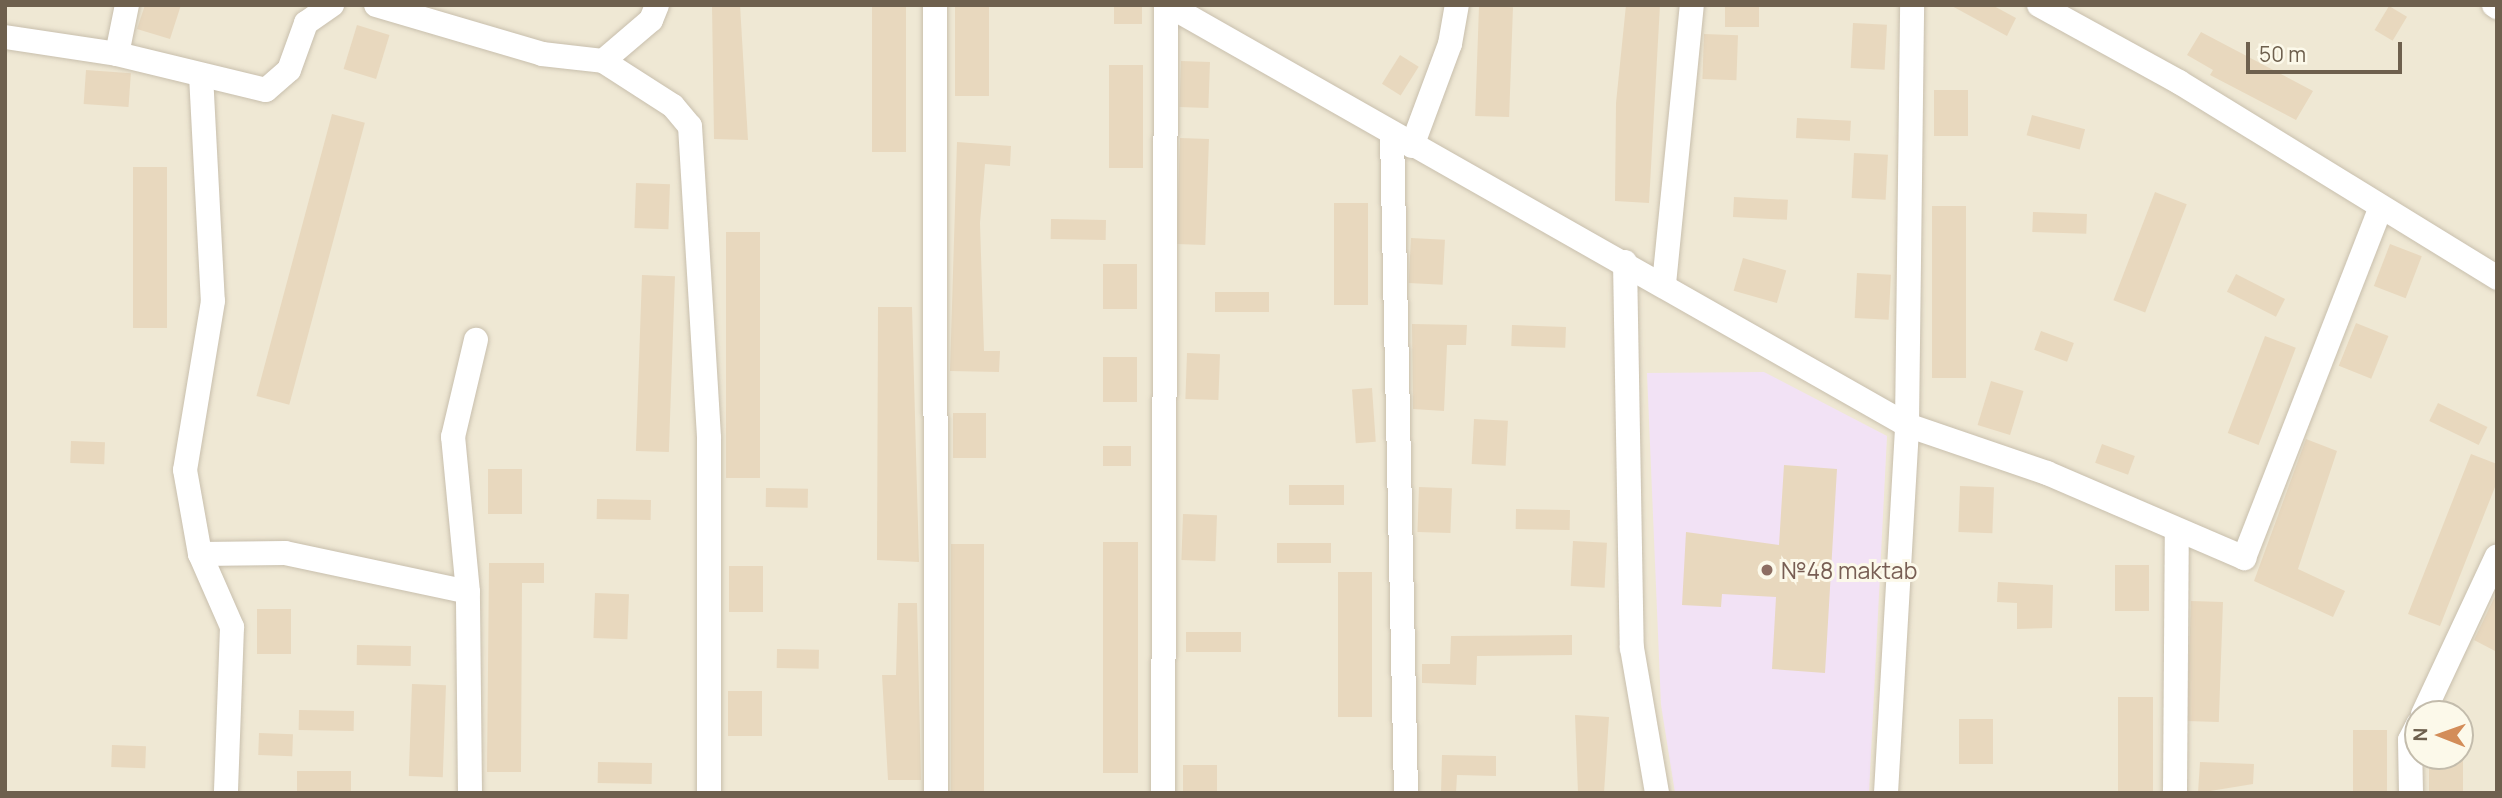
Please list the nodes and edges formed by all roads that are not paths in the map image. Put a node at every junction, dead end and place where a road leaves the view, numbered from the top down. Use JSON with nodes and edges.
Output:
{"nodes":[{"id":1,"x":127,"y":5,"type":"edge"},
{"id":2,"x":332,"y":5,"type":"edge"},
{"id":3,"x":376,"y":5,"type":"edge"},
{"id":4,"x":657,"y":5,"type":"edge"},
{"id":5,"x":935,"y":5,"type":"edge"},
{"id":6,"x":1167,"y":5,"type":"edge"},
{"id":7,"x":1457,"y":5,"type":"edge"},
{"id":8,"x":1692,"y":5,"type":"edge"},
{"id":9,"x":1912,"y":5,"type":"edge"},
{"id":10,"x":2039,"y":5,"type":"edge"},
{"id":11,"x":5,"y":37,"type":"edge"},
{"id":12,"x":117,"y":54,"type":"junction"},
{"id":13,"x":603,"y":61,"type":"junction"},
{"id":14,"x":201,"y":75,"type":"junction"},
{"id":15,"x":1402,"y":141,"type":"junction"},
{"id":16,"x":2380,"y":210,"type":"junction"},
{"id":17,"x":1625,"y":262,"type":"junction"},
{"id":18,"x":2497,"y":278,"type":"edge"},
{"id":19,"x":1664,"y":284,"type":"junction"},
{"id":20,"x":476,"y":340,"type":"dead end"},
{"id":21,"x":1907,"y":425,"type":"junction"},
{"id":22,"x":2177,"y":531,"type":"junction"},
{"id":23,"x":200,"y":554,"type":"junction"},
{"id":24,"x":2497,"y":556,"type":"edge"},
{"id":25,"x":468,"y":592,"type":"junction"},
{"id":26,"x":2430,"y":700,"type":"edge"},
{"id":27,"x":2411,"y":770,"type":"edge"},
{"id":28,"x":226,"y":793,"type":"edge"},
{"id":29,"x":470,"y":793,"type":"edge"},
{"id":30,"x":709,"y":793,"type":"edge"},
{"id":31,"x":936,"y":793,"type":"edge"},
{"id":32,"x":1163,"y":793,"type":"edge"},
{"id":33,"x":1406,"y":793,"type":"edge"},
{"id":34,"x":1657,"y":793,"type":"edge"},
{"id":35,"x":1886,"y":793,"type":"edge"},
{"id":36,"x":2175,"y":793,"type":"edge"},
{"id":37,"x":2411,"y":793,"type":"edge"}],
"edges":[{"from":1,"to":12,"type":"street"},
{"from":2,"to":14,"type":"street"},
{"from":3,"to":13,"type":"street"},
{"from":4,"to":13,"type":"street"},
{"from":5,"to":31,"type":"street"},
{"from":6,"to":15,"type":"street"},
{"from":6,"to":32,"type":"street"},
{"from":7,"to":15,"type":"street"},
{"from":8,"to":19,"type":"street"},
{"from":9,"to":21,"type":"street"},
{"from":10,"to":16,"type":"street"},
{"from":11,"to":12,"type":"street"},
{"from":12,"to":14,"type":"street"},
{"from":13,"to":30,"type":"street"},
{"from":14,"to":23,"type":"street"},
{"from":15,"to":17,"type":"street"},
{"from":15,"to":33,"type":"street"},
{"from":16,"to":18,"type":"street"},
{"from":16,"to":22,"type":"street"},
{"from":17,"to":19,"type":"street"},
{"from":17,"to":34,"type":"street"},
{"from":19,"to":21,"type":"street"},
{"from":20,"to":25,"type":"street"},
{"from":21,"to":22,"type":"street"},
{"from":21,"to":35,"type":"street"},
{"from":22,"to":36,"type":"street"},
{"from":23,"to":25,"type":"street"},
{"from":23,"to":28,"type":"street"},
{"from":24,"to":26,"type":"street"},
{"from":25,"to":29,"type":"street"},
{"from":27,"to":37,"type":"street"}]}
